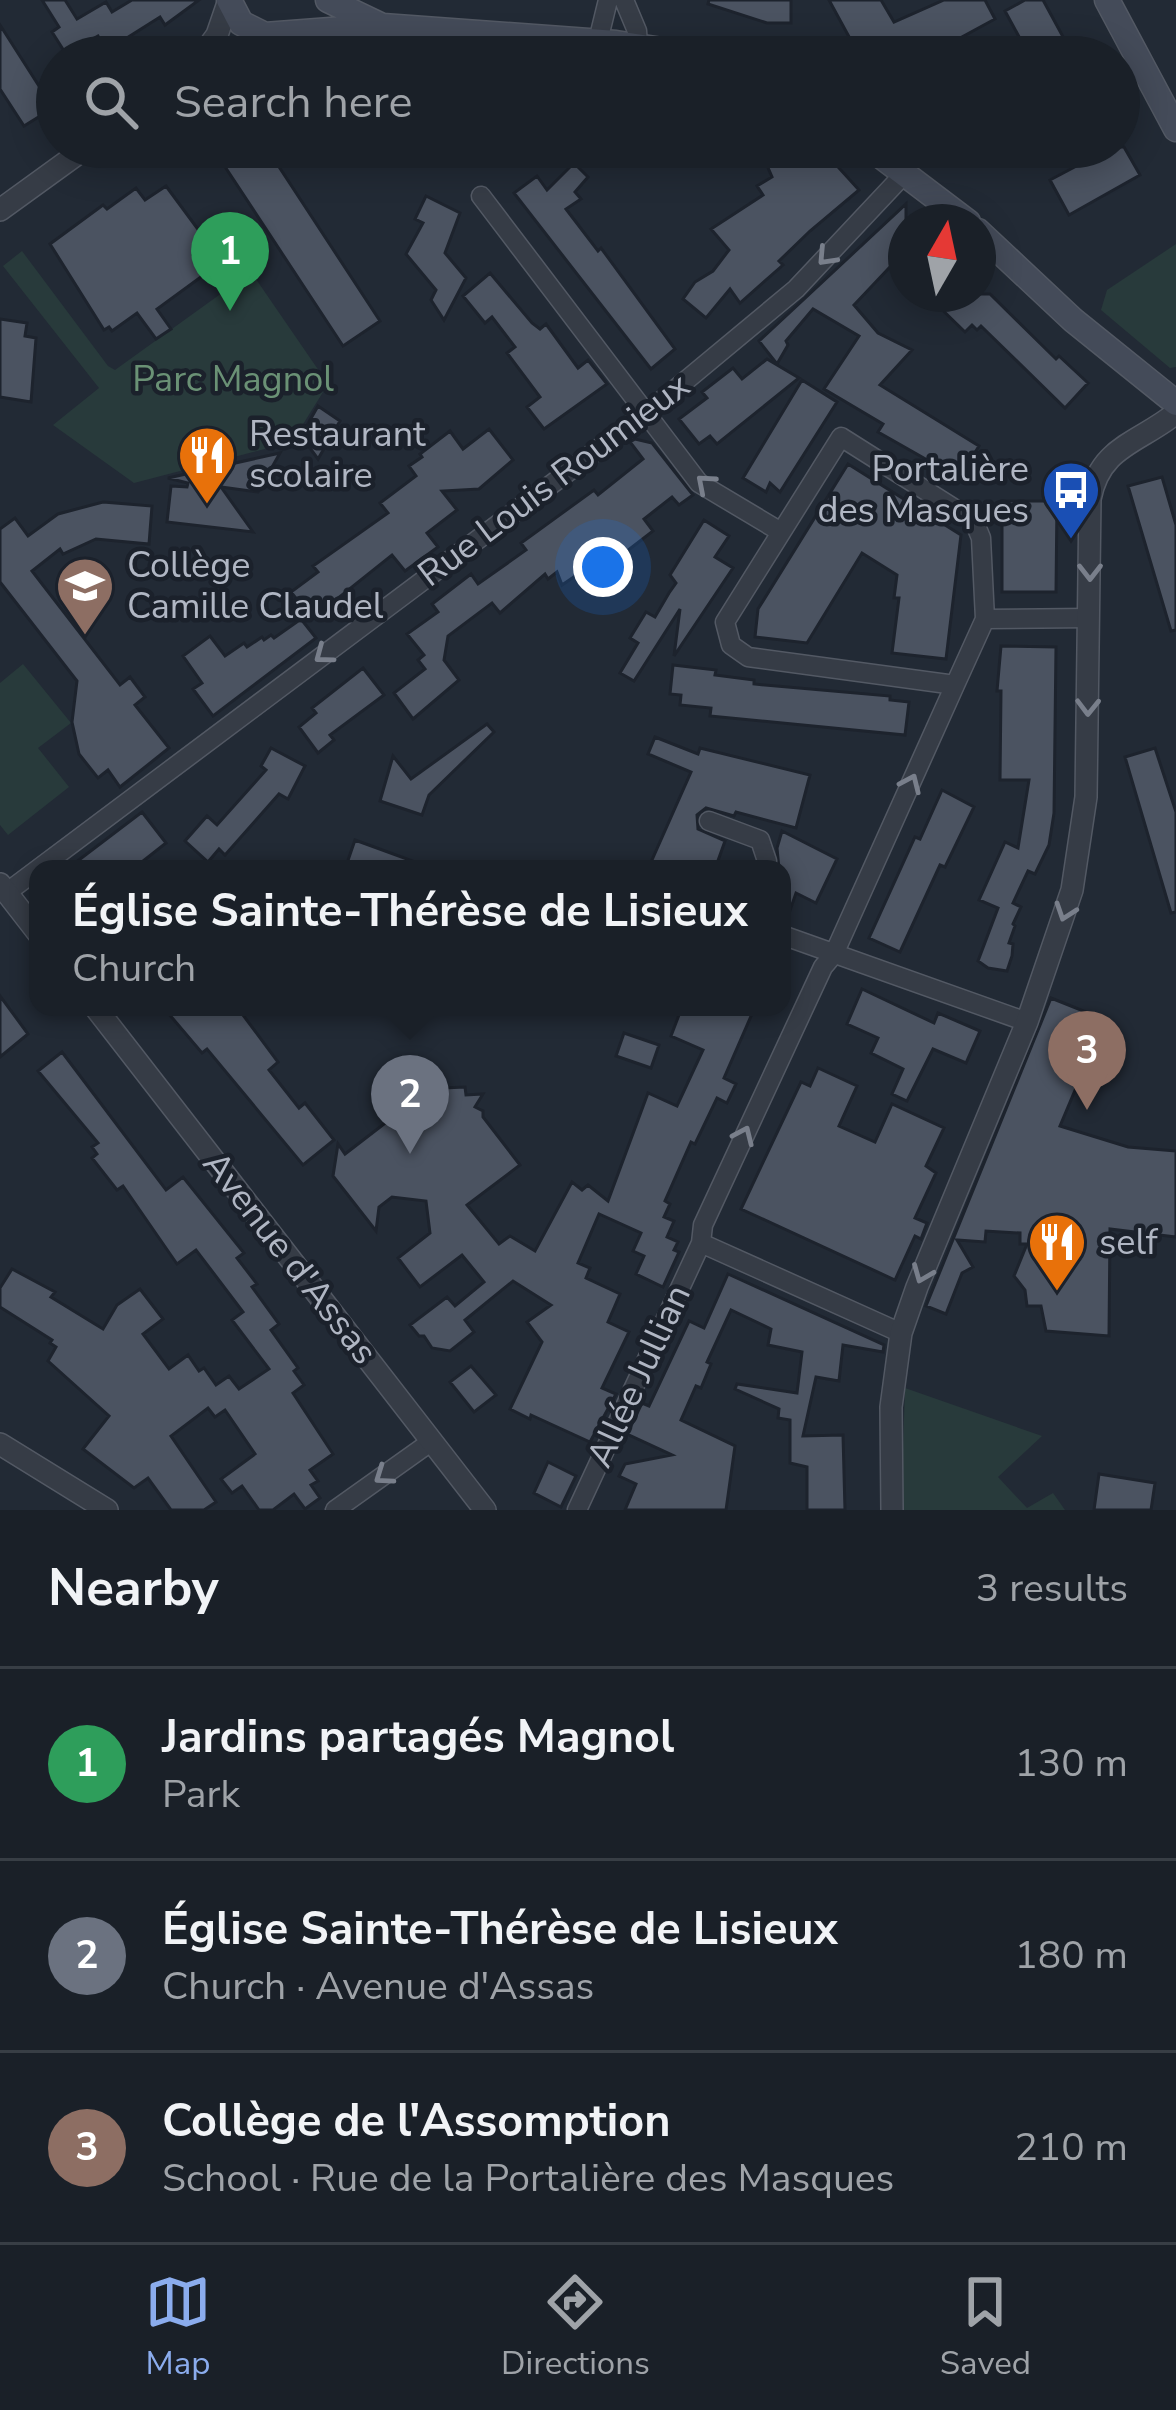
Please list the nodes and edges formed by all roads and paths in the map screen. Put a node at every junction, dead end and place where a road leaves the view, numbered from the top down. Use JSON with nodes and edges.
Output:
{"nodes":[{"id":1,"x":229,"y":0,"type":"edge"},
{"id":2,"x":314,"y":0,"type":"edge"},
{"id":3,"x":328,"y":0,"type":"edge"},
{"id":4,"x":608,"y":0,"type":"edge"},
{"id":5,"x":624,"y":0,"type":"edge"},
{"id":6,"x":1107,"y":0,"type":"edge"},
{"id":7,"x":382,"y":26,"type":"junction"},
{"id":8,"x":277,"y":33,"type":"junction"},
{"id":9,"x":217,"y":36,"type":"edge"},
{"id":10,"x":272,"y":36,"type":"edge"},
{"id":11,"x":526,"y":36,"type":"edge"},
{"id":12,"x":599,"y":36,"type":"edge"},
{"id":13,"x":637,"y":36,"type":"edge"},
{"id":14,"x":1126,"y":36,"type":"edge"},
{"id":15,"x":1140,"y":62,"type":"edge"},
{"id":16,"x":1176,"y":129,"type":"edge"},
{"id":17,"x":58,"y":168,"type":"edge"},
{"id":18,"x":900,"y":168,"type":"edge"},
{"id":19,"x":906,"y":172,"type":"junction"},
{"id":20,"x":481,"y":196,"type":"dead end"},
{"id":21,"x":946,"y":204,"type":"edge"},
{"id":22,"x":0,"y":210,"type":"edge"},
{"id":23,"x":996,"y":248,"type":"edge"},
{"id":24,"x":1176,"y":403,"type":"edge"},
{"id":25,"x":648,"y":412,"type":"junction"},
{"id":26,"x":1176,"y":413,"type":"edge"},
{"id":27,"x":781,"y":532,"type":"junction"},
{"id":28,"x":1089,"y":618,"type":"junction"},
{"id":29,"x":985,"y":619,"type":"junction"},
{"id":30,"x":955,"y":685,"type":"junction"},
{"id":31,"x":710,"y":820,"type":"dead end"},
{"id":32,"x":41,"y":860,"type":"edge"},
{"id":33,"x":766,"y":860,"type":"edge"},
{"id":34,"x":29,"y":869,"type":"edge"},
{"id":35,"x":3,"y":888,"type":"edge"},
{"id":36,"x":29,"y":921,"type":"edge"},
{"id":37,"x":791,"y":938,"type":"edge"},
{"id":38,"x":833,"y":954,"type":"junction"},
{"id":39,"x":102,"y":1016,"type":"edge"},
{"id":40,"x":1028,"y":1022,"type":"junction"},
{"id":41,"x":701,"y":1243,"type":"junction"},
{"id":42,"x":902,"y":1333,"type":"junction"},
{"id":43,"x":432,"y":1442,"type":"junction"},
{"id":44,"x":0,"y":1444,"type":"edge"},
{"id":45,"x":106,"y":1510,"type":"edge"},
{"id":46,"x":335,"y":1510,"type":"edge"},
{"id":47,"x":484,"y":1510,"type":"edge"},
{"id":48,"x":577,"y":1510,"type":"edge"},
{"id":49,"x":892,"y":1510,"type":"edge"}],
"edges":[{"from":1,"to":8,"type":"main road"},
{"from":1,"to":9,"type":"street"},
{"from":2,"to":8,"type":"main road"},
{"from":3,"to":7,"type":"main road"},
{"from":4,"to":12,"type":"street"},
{"from":5,"to":13,"type":"street"},
{"from":6,"to":14,"type":"main road"},
{"from":7,"to":8,"type":"main road"},
{"from":7,"to":11,"type":"main road"},
{"from":8,"to":10,"type":"street"},
{"from":15,"to":16,"type":"main road"},
{"from":17,"to":22,"type":"street"},
{"from":18,"to":19,"type":"main road"},
{"from":19,"to":21,"type":"main road"},
{"from":19,"to":25,"type":"street","name":"Rue Louis Roumieux","one_way":true},
{"from":20,"to":25,"type":"street"},
{"from":23,"to":24,"type":"main road"},
{"from":27,"to":25,"type":"street","one_way":true},
{"from":25,"to":32,"type":"street","name":"Rue Louis Roumieux","one_way":true},
{"from":26,"to":28,"type":"street","one_way":true},
{"from":27,"to":29,"type":"street"},
{"from":27,"to":30,"type":"street"},
{"from":28,"to":29,"type":"street"},
{"from":28,"to":40,"type":"street","one_way":true},
{"from":29,"to":30,"type":"street","name":"Allée Jullian"},
{"from":38,"to":30,"type":"street","name":"Allée Jullian","one_way":true},
{"from":31,"to":33,"type":"street"},
{"from":34,"to":35,"type":"street","name":"Rue Louis Roumieux","one_way":true},
{"from":35,"to":36,"type":"street"},
{"from":37,"to":38,"type":"street"},
{"from":38,"to":40,"type":"street"},
{"from":41,"to":38,"type":"street","name":"Allée Jullian","one_way":true},
{"from":39,"to":43,"type":"street","name":"Avenue d'Assas"},
{"from":40,"to":42,"type":"street","one_way":true},
{"from":41,"to":42,"type":"street"},
{"from":41,"to":48,"type":"street","name":"Allée Jullian"},
{"from":42,"to":49,"type":"street"},
{"from":43,"to":46,"type":"street","one_way":true},
{"from":43,"to":47,"type":"street","name":"Avenue d'Assas"},
{"from":44,"to":45,"type":"street"}]}
